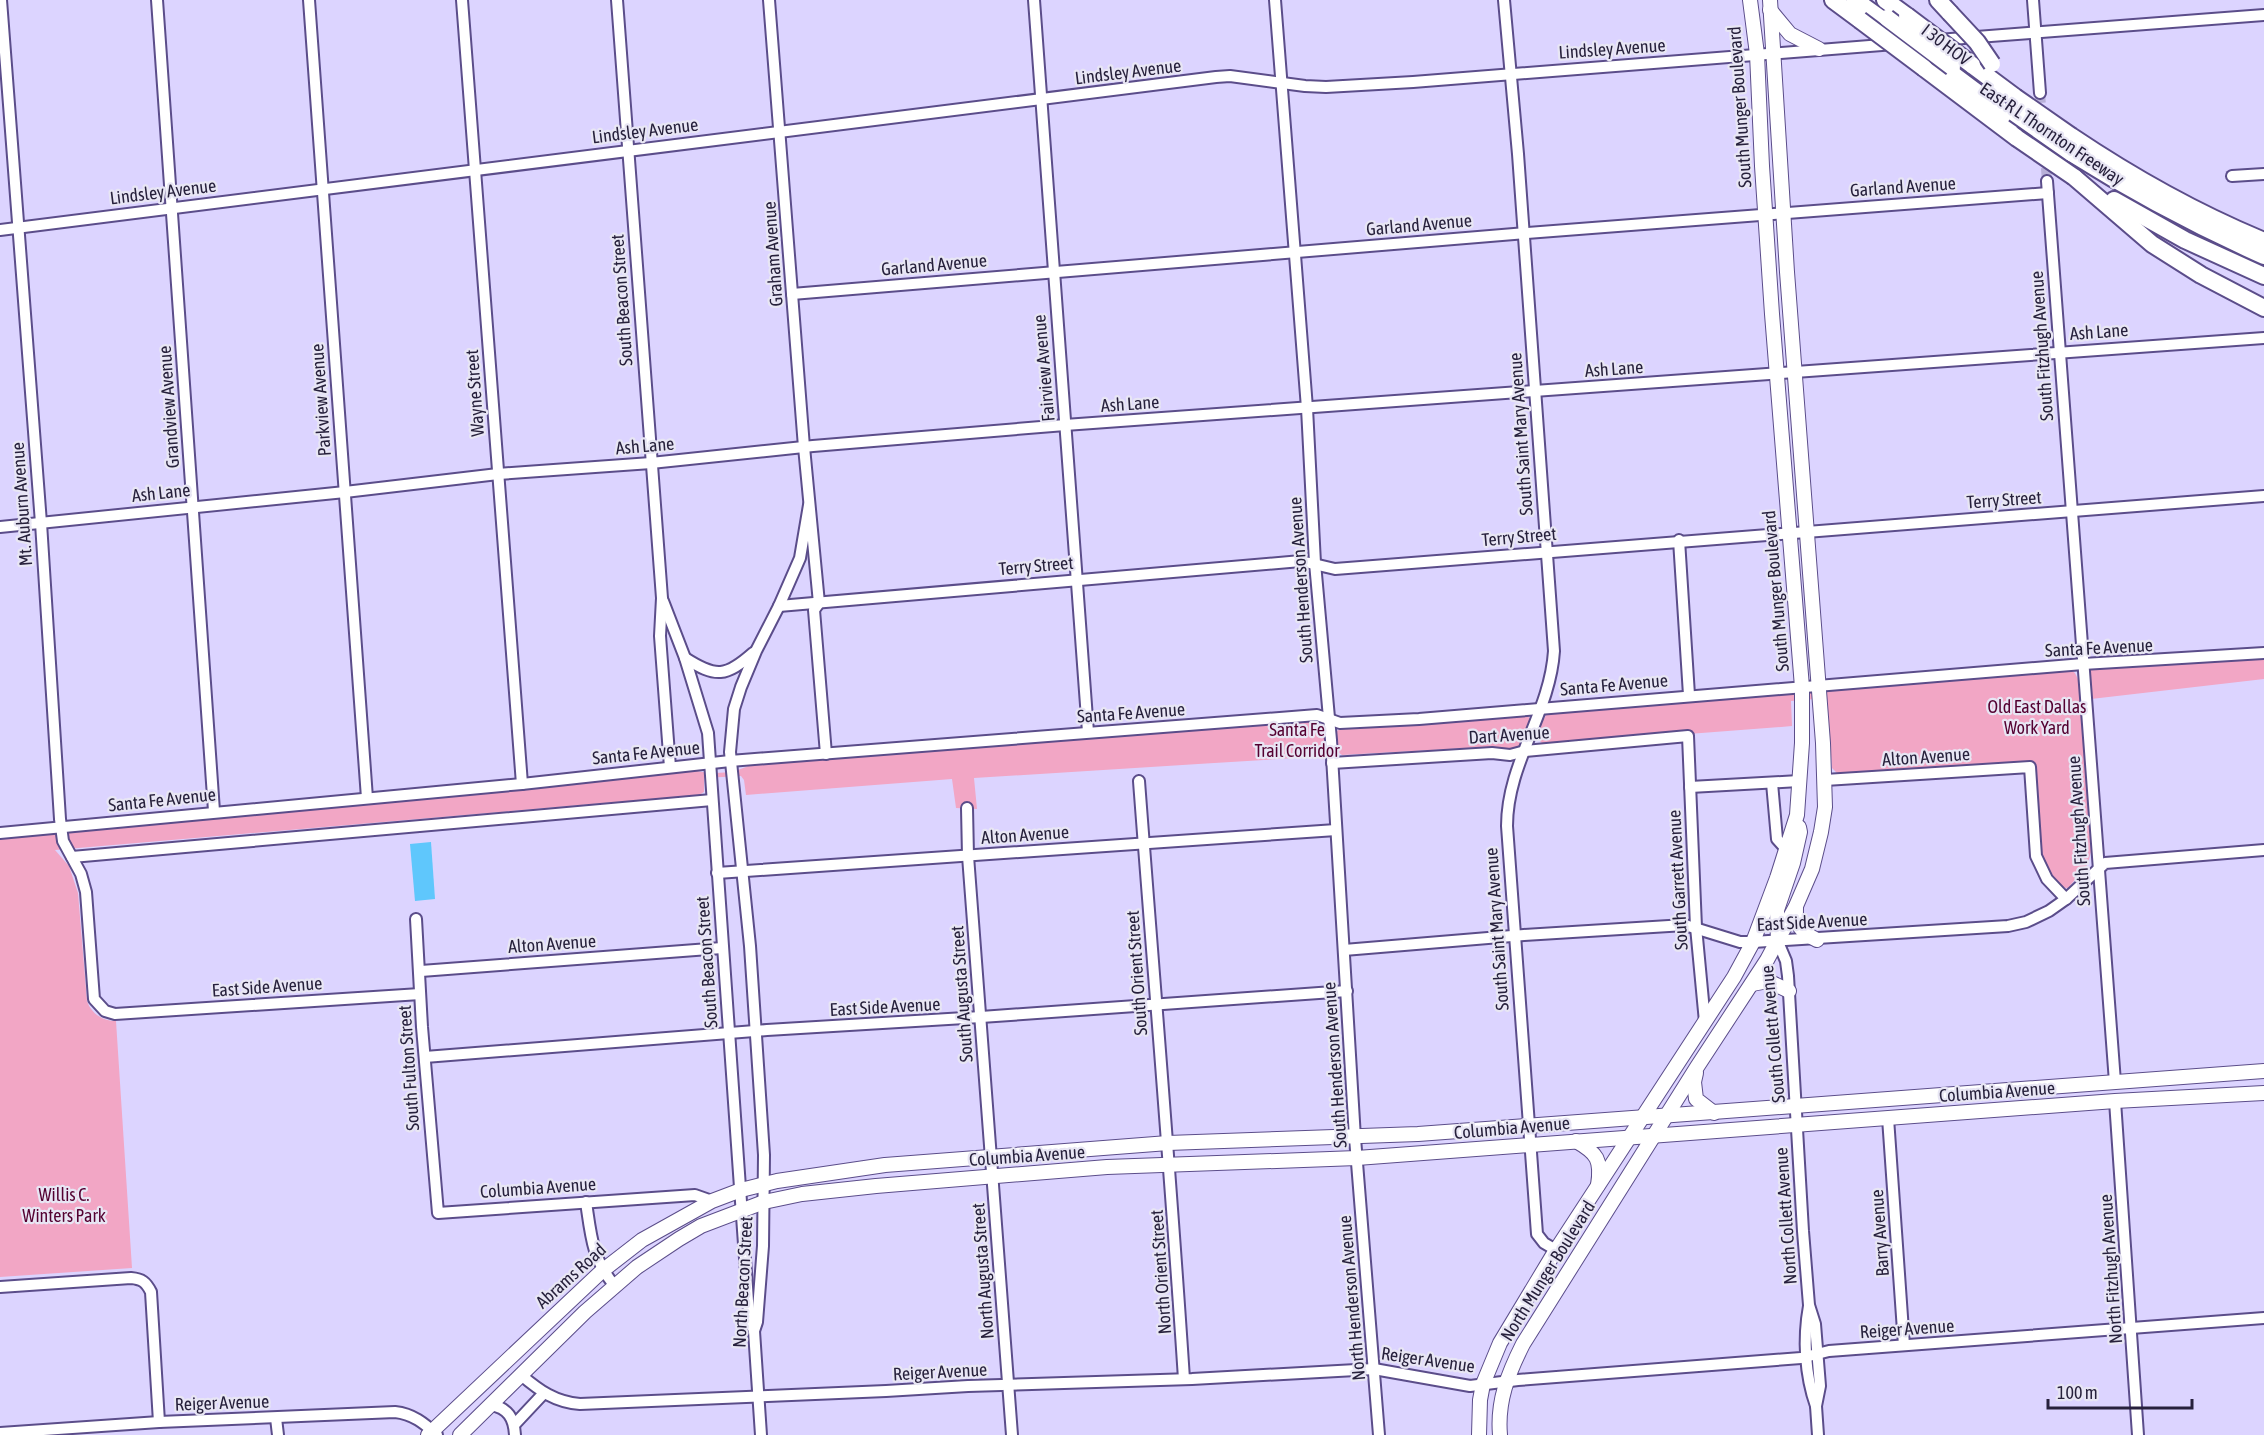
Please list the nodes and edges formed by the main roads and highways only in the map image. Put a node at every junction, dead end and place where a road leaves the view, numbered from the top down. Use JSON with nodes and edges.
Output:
{"nodes":[{"id":1,"x":1749,"y":0,"type":"edge"},
{"id":2,"x":1833,"y":0,"type":"edge"},
{"id":3,"x":1855,"y":0,"type":"edge"},
{"id":4,"x":1863,"y":0,"type":"edge"},
{"id":5,"x":1886,"y":0,"type":"edge"},
{"id":6,"x":1938,"y":0,"type":"edge"},
{"id":7,"x":1770,"y":5,"type":"edge"},
{"id":8,"x":1883,"y":18,"type":"junction"},
{"id":9,"x":1819,"y":49,"type":"road end"},
{"id":10,"x":2014,"y":110,"type":"junction"},
{"id":11,"x":2071,"y":149,"type":"junction"},
{"id":12,"x":2074,"y":177,"type":"junction"},
{"id":13,"x":2264,"y":241,"type":"edge"},
{"id":14,"x":2264,"y":256,"type":"edge"},
{"id":15,"x":2264,"y":262,"type":"edge"},
{"id":16,"x":2264,"y":276,"type":"edge"},
{"id":17,"x":2264,"y":308,"type":"edge"},
{"id":18,"x":1797,"y":815,"type":"junction"},
{"id":19,"x":1796,"y":906,"type":"junction"},
{"id":20,"x":1817,"y":940,"type":"road end"},
{"id":21,"x":1753,"y":942,"type":"junction"},
{"id":22,"x":1778,"y":942,"type":"junction"},
{"id":23,"x":1752,"y":984,"type":"junction"},
{"id":24,"x":1789,"y":991,"type":"road end"},
{"id":25,"x":1732,"y":1013,"type":"junction"},
{"id":26,"x":1697,"y":1067,"type":"junction"},
{"id":27,"x":2264,"y":1071,"type":"edge"},
{"id":28,"x":2115,"y":1082,"type":"junction"},
{"id":29,"x":1981,"y":1092,"type":"junction"},
{"id":30,"x":2264,"y":1093,"type":"edge"},
{"id":31,"x":2115,"y":1101,"type":"junction"},
{"id":32,"x":1982,"y":1111,"type":"junction"},
{"id":33,"x":1714,"y":1113,"type":"junction"},
{"id":34,"x":1666,"y":1116,"type":"junction"},
{"id":35,"x":1642,"y":1119,"type":"junction"},
{"id":36,"x":1654,"y":1136,"type":"junction"},
{"id":37,"x":1629,"y":1138,"type":"junction"},
{"id":38,"x":1576,"y":1141,"type":"junction"},
{"id":39,"x":765,"y":1184,"type":"joint"},
{"id":40,"x":1598,"y":1185,"type":"junction"},
{"id":41,"x":764,"y":1202,"type":"joint"},
{"id":42,"x":499,"y":1369,"type":"junction"},
{"id":43,"x":521,"y":1375,"type":"junction"},
{"id":44,"x":432,"y":1434,"type":"edge"},
{"id":45,"x":460,"y":1435,"type":"edge"},
{"id":46,"x":1479,"y":1435,"type":"edge"},
{"id":47,"x":1500,"y":1435,"type":"edge"}],
"edges":[{"from":1,"to":18,"type":"main road","name":"South Munger Boulevard"},
{"from":2,"to":12,"type":"highway","name":"East R L Thornton Freeway","bridge":true},
{"from":3,"to":8,"type":"highway","name":"I 30 HOV"},
{"from":4,"to":8,"type":"highway","name":"I 30 HOV"},
{"from":5,"to":10,"type":"highway","name":"East R L Thornton Freeway","bridge":true},
{"from":6,"to":10,"type":"highway","bridge":true},
{"from":7,"to":9,"type":"main road"},
{"from":7,"to":19,"type":"main road","name":"South Munger Boulevard"},
{"from":8,"to":10,"type":"highway","name":"I 30 HOV"},
{"from":10,"to":11,"type":"highway","name":"East R L Thornton Freeway","bridge":true},
{"from":10,"to":11,"type":"highway","name":"I 30 HOV"},
{"from":11,"to":13,"type":"highway","name":"East R L Thornton Freeway"},
{"from":11,"to":14,"type":"highway","name":"I 30 HOV"},
{"from":11,"to":15,"type":"highway","name":"I 30 HOV"},
{"from":12,"to":16,"type":"highway","name":"East R L Thornton Freeway"},
{"from":12,"to":17,"type":"highway"},
{"from":18,"to":21,"type":"main road","name":"South Munger Boulevard"},
{"from":18,"to":22,"type":"main road"},
{"from":19,"to":20,"type":"main road"},
{"from":19,"to":22,"type":"main road","name":"South Munger Boulevard"},
{"from":21,"to":25,"type":"main road"},
{"from":21,"to":35,"type":"main road","name":"South Munger Boulevard"},
{"from":22,"to":23,"type":"main road","name":"South Munger Boulevard"},
{"from":23,"to":24,"type":"main road"},
{"from":23,"to":25,"type":"main road","name":"South Munger Boulevard"},
{"from":25,"to":26,"type":"main road","name":"South Munger Boulevard"},
{"from":26,"to":33,"type":"main road"},
{"from":26,"to":34,"type":"main road","name":"South Munger Boulevard"},
{"from":27,"to":28,"type":"main road","name":"Columbia Avenue"},
{"from":28,"to":29,"type":"main road","name":"Columbia Avenue"},
{"from":28,"to":31,"type":"main road"},
{"from":29,"to":32,"type":"main road"},
{"from":29,"to":33,"type":"main road","name":"Columbia Avenue"},
{"from":30,"to":31,"type":"main road","name":"Columbia Avenue"},
{"from":31,"to":32,"type":"main road","name":"Columbia Avenue"},
{"from":32,"to":36,"type":"main road","name":"Columbia Avenue"},
{"from":33,"to":34,"type":"main road","name":"Columbia Avenue"},
{"from":34,"to":35,"type":"main road","name":"Columbia Avenue"},
{"from":34,"to":36,"type":"main road","name":"South Munger Boulevard"},
{"from":35,"to":37,"type":"main road","name":"South Munger Boulevard"},
{"from":35,"to":39,"type":"main road","name":"Columbia Avenue"},
{"from":36,"to":37,"type":"main road","name":"Columbia Avenue"},
{"from":36,"to":47,"type":"main road","name":"North Munger Boulevard"},
{"from":37,"to":38,"type":"main road","name":"Columbia Avenue"},
{"from":37,"to":40,"type":"main road","name":"North Munger Boulevard"},
{"from":38,"to":40,"type":"main road"},
{"from":38,"to":41,"type":"main road","name":"Columbia Avenue"},
{"from":39,"to":42,"type":"main road","name":"Abrams Road"},
{"from":40,"to":46,"type":"main road","name":"North Munger Boulevard"},
{"from":41,"to":43,"type":"main road","name":"Abrams Road"},
{"from":42,"to":43,"type":"main road"},
{"from":42,"to":44,"type":"main road","name":"Abrams Road"},
{"from":43,"to":45,"type":"main road","name":"Abrams Road"}]}
